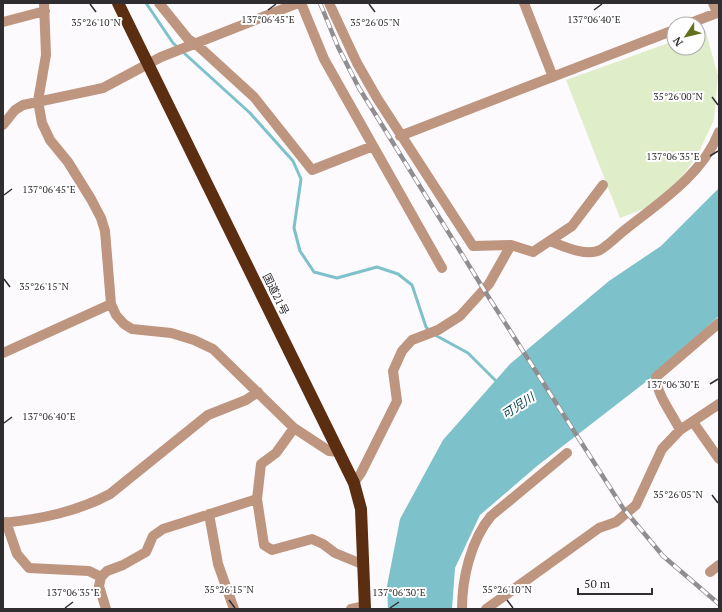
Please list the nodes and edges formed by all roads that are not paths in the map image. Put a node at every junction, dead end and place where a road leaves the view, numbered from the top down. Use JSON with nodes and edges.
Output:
{"nodes":[{"id":1,"x":118,"y":3,"type":"edge"},
{"id":2,"x":159,"y":3,"type":"edge"},
{"id":3,"x":298,"y":3,"type":"edge"},
{"id":4,"x":301,"y":3,"type":"edge"},
{"id":5,"x":329,"y":3,"type":"edge"},
{"id":6,"x":524,"y":3,"type":"edge"},
{"id":7,"x":713,"y":3,"type":"edge"},
{"id":8,"x":44,"y":7,"type":"edge"},
{"id":9,"x":718,"y":16,"type":"edge"},
{"id":10,"x":706,"y":19,"type":"edge"},
{"id":11,"x":3,"y":22,"type":"edge"},
{"id":12,"x":666,"y":33,"type":"edge"},
{"id":13,"x":196,"y":44,"type":"junction"},
{"id":14,"x":147,"y":63,"type":"junction"},
{"id":15,"x":553,"y":77,"type":"junction"},
{"id":16,"x":38,"y":101,"type":"junction"},
{"id":17,"x":3,"y":125,"type":"edge"},
{"id":18,"x":719,"y":132,"type":"edge"},
{"id":19,"x":400,"y":136,"type":"junction"},
{"id":20,"x":373,"y":146,"type":"junction"},
{"id":21,"x":603,"y":185,"type":"dead end"},
{"id":22,"x":550,"y":241,"type":"junction"},
{"id":23,"x":511,"y":245,"type":"junction"},
{"id":24,"x":442,"y":268,"type":"dead end"},
{"id":25,"x":111,"y":304,"type":"junction"},
{"id":26,"x":719,"y":323,"type":"edge"},
{"id":27,"x":3,"y":353,"type":"edge"},
{"id":28,"x":258,"y":392,"type":"junction"},
{"id":29,"x":719,"y":404,"type":"edge"},
{"id":30,"x":693,"y":422,"type":"junction"},
{"id":31,"x":294,"y":428,"type":"junction"},
{"id":32,"x":680,"y":430,"type":"junction"},
{"id":33,"x":340,"y":452,"type":"junction"},
{"id":34,"x":567,"y":453,"type":"dead end"},
{"id":35,"x":719,"y":458,"type":"edge"},
{"id":36,"x":354,"y":483,"type":"junction"},
{"id":37,"x":257,"y":499,"type":"junction"},
{"id":38,"x":209,"y":514,"type":"junction"},
{"id":39,"x":5,"y":522,"type":"edge"},
{"id":40,"x":364,"y":559,"type":"junction"},
{"id":41,"x":719,"y":565,"type":"edge"},
{"id":42,"x":710,"y":572,"type":"dead end"},
{"id":43,"x":101,"y":577,"type":"junction"},
{"id":44,"x":365,"y":607,"type":"edge"},
{"id":45,"x":106,"y":609,"type":"edge"},
{"id":46,"x":234,"y":609,"type":"edge"},
{"id":47,"x":351,"y":609,"type":"edge"},
{"id":48,"x":462,"y":609,"type":"edge"},
{"id":49,"x":486,"y":609,"type":"edge"}],
"edges":[{"from":1,"to":14,"type":"highway","name":"国道21号"},
{"from":2,"to":13,"type":"street"},
{"from":3,"to":13,"type":"street"},
{"from":4,"to":20,"type":"street"},
{"from":5,"to":19,"type":"street"},
{"from":6,"to":15,"type":"street"},
{"from":7,"to":9,"type":"street"},
{"from":8,"to":11,"type":"street"},
{"from":8,"to":16,"type":"street"},
{"from":9,"to":10,"type":"street"},
{"from":12,"to":15,"type":"street"},
{"from":13,"to":14,"type":"street"},
{"from":13,"to":20,"type":"street"},
{"from":14,"to":16,"type":"street"},
{"from":14,"to":33,"type":"highway","name":"国道21号"},
{"from":15,"to":19,"type":"street"},
{"from":16,"to":17,"type":"street"},
{"from":16,"to":25,"type":"street"},
{"from":18,"to":22,"type":"street"},
{"from":19,"to":23,"type":"street"},
{"from":20,"to":24,"type":"street"},
{"from":21,"to":22,"type":"street"},
{"from":22,"to":23,"type":"street"},
{"from":23,"to":36,"type":"street"},
{"from":25,"to":27,"type":"street"},
{"from":25,"to":28,"type":"street"},
{"from":26,"to":32,"type":"street"},
{"from":28,"to":31,"type":"street"},
{"from":28,"to":39,"type":"street"},
{"from":29,"to":30,"type":"street"},
{"from":30,"to":32,"type":"street"},
{"from":30,"to":35,"type":"street"},
{"from":31,"to":33,"type":"street"},
{"from":31,"to":37,"type":"street"},
{"from":32,"to":49,"type":"street"},
{"from":33,"to":36,"type":"highway","name":"国道21号"},
{"from":34,"to":48,"type":"street"},
{"from":36,"to":40,"type":"highway","name":"国道21号"},
{"from":37,"to":38,"type":"street"},
{"from":37,"to":40,"type":"street"},
{"from":38,"to":43,"type":"street"},
{"from":38,"to":46,"type":"street"},
{"from":39,"to":43,"type":"street"},
{"from":40,"to":44,"type":"highway","name":"国道21号"},
{"from":41,"to":42,"type":"street"},
{"from":43,"to":45,"type":"street"},
{"from":44,"to":47,"type":"street"}]}
